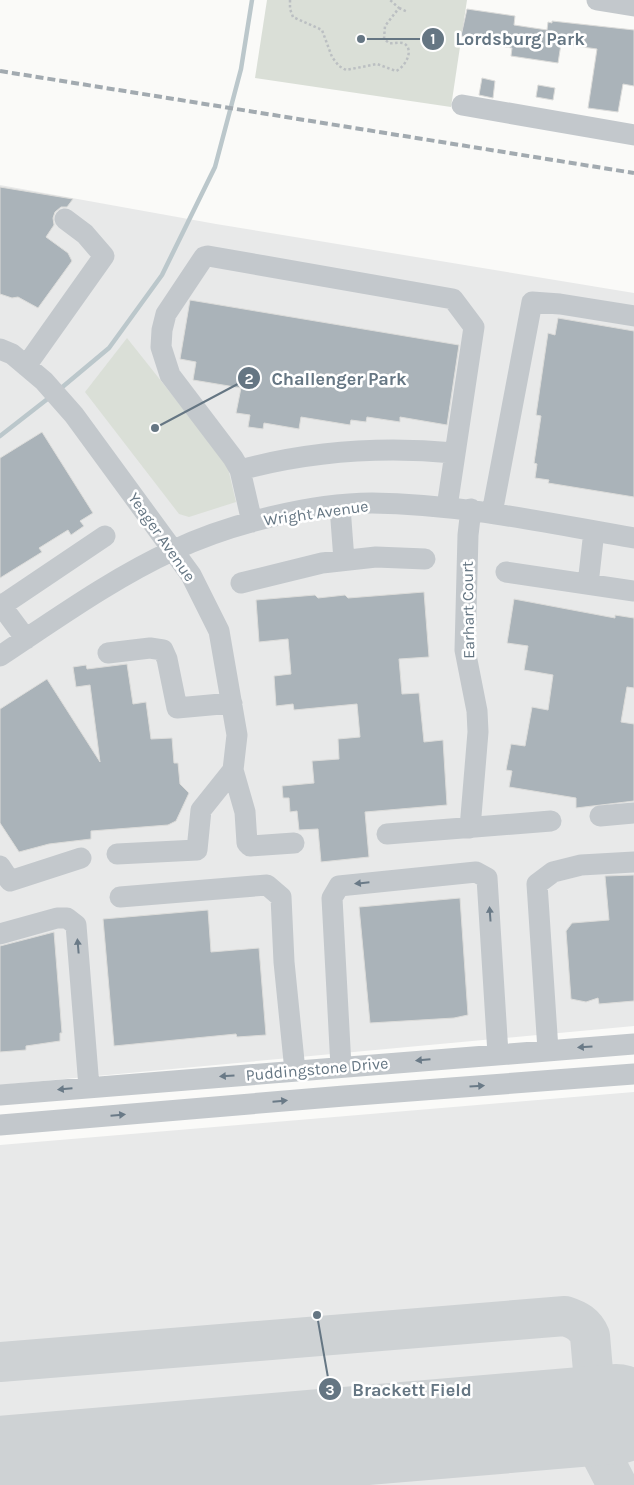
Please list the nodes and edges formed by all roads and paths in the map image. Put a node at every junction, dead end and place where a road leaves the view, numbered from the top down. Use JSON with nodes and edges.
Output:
{"nodes":[{"id":1,"x":290,"y":0,"type":"edge"},
{"id":2,"x":390,"y":0,"type":"edge"},
{"id":3,"x":597,"y":0,"type":"edge"},
{"id":4,"x":634,"y":6,"type":"edge"},
{"id":5,"x":399,"y":8,"type":"junction"},
{"id":6,"x":408,"y":12,"type":"dead end"},
{"id":7,"x":462,"y":105,"type":"dead end"},
{"id":8,"x":634,"y":135,"type":"edge"},
{"id":9,"x":65,"y":219,"type":"dead end"},
{"id":10,"x":634,"y":316,"type":"edge"},
{"id":11,"x":0,"y":349,"type":"edge"},
{"id":12,"x":26,"y":366,"type":"junction"},
{"id":13,"x":454,"y":453,"type":"junction"},
{"id":14,"x":240,"y":470,"type":"junction"},
{"id":15,"x":340,"y":507,"type":"junction"},
{"id":16,"x":447,"y":507,"type":"junction"},
{"id":17,"x":471,"y":510,"type":"junction"},
{"id":18,"x":492,"y":513,"type":"junction"},
{"id":19,"x":252,"y":522,"type":"junction"},
{"id":20,"x":594,"y":531,"type":"junction"},
{"id":21,"x":105,"y":536,"type":"dead end"},
{"id":22,"x":634,"y":538,"type":"edge"},
{"id":23,"x":174,"y":550,"type":"junction"},
{"id":24,"x":425,"y":559,"type":"dead end"},
{"id":25,"x":344,"y":560,"type":"junction"},
{"id":26,"x":506,"y":572,"type":"dead end"},
{"id":27,"x":241,"y":583,"type":"dead end"},
{"id":28,"x":588,"y":584,"type":"junction"},
{"id":29,"x":634,"y":591,"type":"edge"},
{"id":30,"x":1,"y":605,"type":"edge"},
{"id":31,"x":26,"y":639,"type":"junction"},
{"id":32,"x":108,"y":654,"type":"dead end"},
{"id":33,"x":0,"y":656,"type":"edge"},
{"id":34,"x":232,"y":703,"type":"junction"},
{"id":35,"x":233,"y":770,"type":"junction"},
{"id":36,"x":634,"y":812,"type":"edge"},
{"id":37,"x":600,"y":816,"type":"dead end"},
{"id":38,"x":551,"y":821,"type":"dead end"},
{"id":39,"x":470,"y":828,"type":"junction"},
{"id":40,"x":387,"y":834,"type":"dead end"},
{"id":41,"x":294,"y":843,"type":"dead end"},
{"id":42,"x":117,"y":854,"type":"dead end"},
{"id":43,"x":82,"y":858,"type":"dead end"},
{"id":44,"x":634,"y":862,"type":"edge"},
{"id":45,"x":0,"y":866,"type":"edge"},
{"id":46,"x":120,"y":897,"type":"dead end"},
{"id":47,"x":0,"y":934,"type":"edge"},
{"id":48,"x":634,"y":1044,"type":"edge"},
{"id":49,"x":548,"y":1050,"type":"junction"},
{"id":50,"x":498,"y":1054,"type":"junction"},
{"id":51,"x":341,"y":1067,"type":"junction"},
{"id":52,"x":295,"y":1071,"type":"junction"},
{"id":53,"x":634,"y":1074,"type":"edge"},
{"id":54,"x":89,"y":1087,"type":"junction"},
{"id":55,"x":0,"y":1095,"type":"edge"},
{"id":56,"x":0,"y":1125,"type":"edge"}],
"edges":[{"from":1,"to":5,"type":"path"},
{"from":2,"to":5,"type":"path"},
{"from":3,"to":4,"type":"street"},
{"from":5,"to":6,"type":"path"},
{"from":7,"to":8,"type":"street"},
{"from":9,"to":12,"type":"street"},
{"from":10,"to":18,"type":"street"},
{"from":11,"to":12,"type":"street","name":"Yeager Avenue"},
{"from":12,"to":23,"type":"street","name":"Yeager Avenue"},
{"from":13,"to":14,"type":"street"},
{"from":13,"to":14,"type":"street"},
{"from":13,"to":16,"type":"street"},
{"from":14,"to":19,"type":"street"},
{"from":15,"to":16,"type":"street","name":"Wright Avenue"},
{"from":15,"to":19,"type":"street","name":"Wright Avenue"},
{"from":15,"to":25,"type":"street"},
{"from":16,"to":17,"type":"street","name":"Wright Avenue"},
{"from":17,"to":18,"type":"street","name":"Wright Avenue"},
{"from":17,"to":39,"type":"street","name":"Earhart Court"},
{"from":18,"to":20,"type":"street","name":"Wright Avenue"},
{"from":19,"to":23,"type":"street","name":"Wright Avenue"},
{"from":20,"to":22,"type":"street","name":"Wright Avenue"},
{"from":20,"to":28,"type":"street"},
{"from":21,"to":30,"type":"street"},
{"from":23,"to":31,"type":"street","name":"Wright Avenue"},
{"from":23,"to":34,"type":"street","name":"Yeager Avenue"},
{"from":24,"to":25,"type":"street"},
{"from":25,"to":27,"type":"street"},
{"from":26,"to":28,"type":"street"},
{"from":28,"to":29,"type":"street"},
{"from":30,"to":31,"type":"street"},
{"from":31,"to":33,"type":"street","name":"Wright Avenue"},
{"from":32,"to":34,"type":"street"},
{"from":34,"to":35,"type":"street","name":"Yeager Avenue"},
{"from":35,"to":41,"type":"street"},
{"from":35,"to":42,"type":"street"},
{"from":36,"to":37,"type":"street"},
{"from":38,"to":39,"type":"street"},
{"from":39,"to":40,"type":"street"},
{"from":43,"to":45,"type":"street"},
{"from":44,"to":49,"type":"street"},
{"from":46,"to":52,"type":"street"},
{"from":54,"to":47,"type":"street","one_way":true},
{"from":48,"to":49,"type":"street","name":"Puddingstone Drive","one_way":true},
{"from":49,"to":50,"type":"street","name":"Puddingstone Drive"},
{"from":50,"to":51,"type":"street","name":"Puddingstone Drive","one_way":true},
{"from":50,"to":51,"type":"street","one_way":true},
{"from":51,"to":52,"type":"street","name":"Puddingstone Drive"},
{"from":52,"to":54,"type":"street","name":"Puddingstone Drive","one_way":true},
{"from":56,"to":53,"type":"street","name":"Puddingstone Drive","one_way":true},
{"from":54,"to":55,"type":"street","name":"Puddingstone Drive","one_way":true}]}
